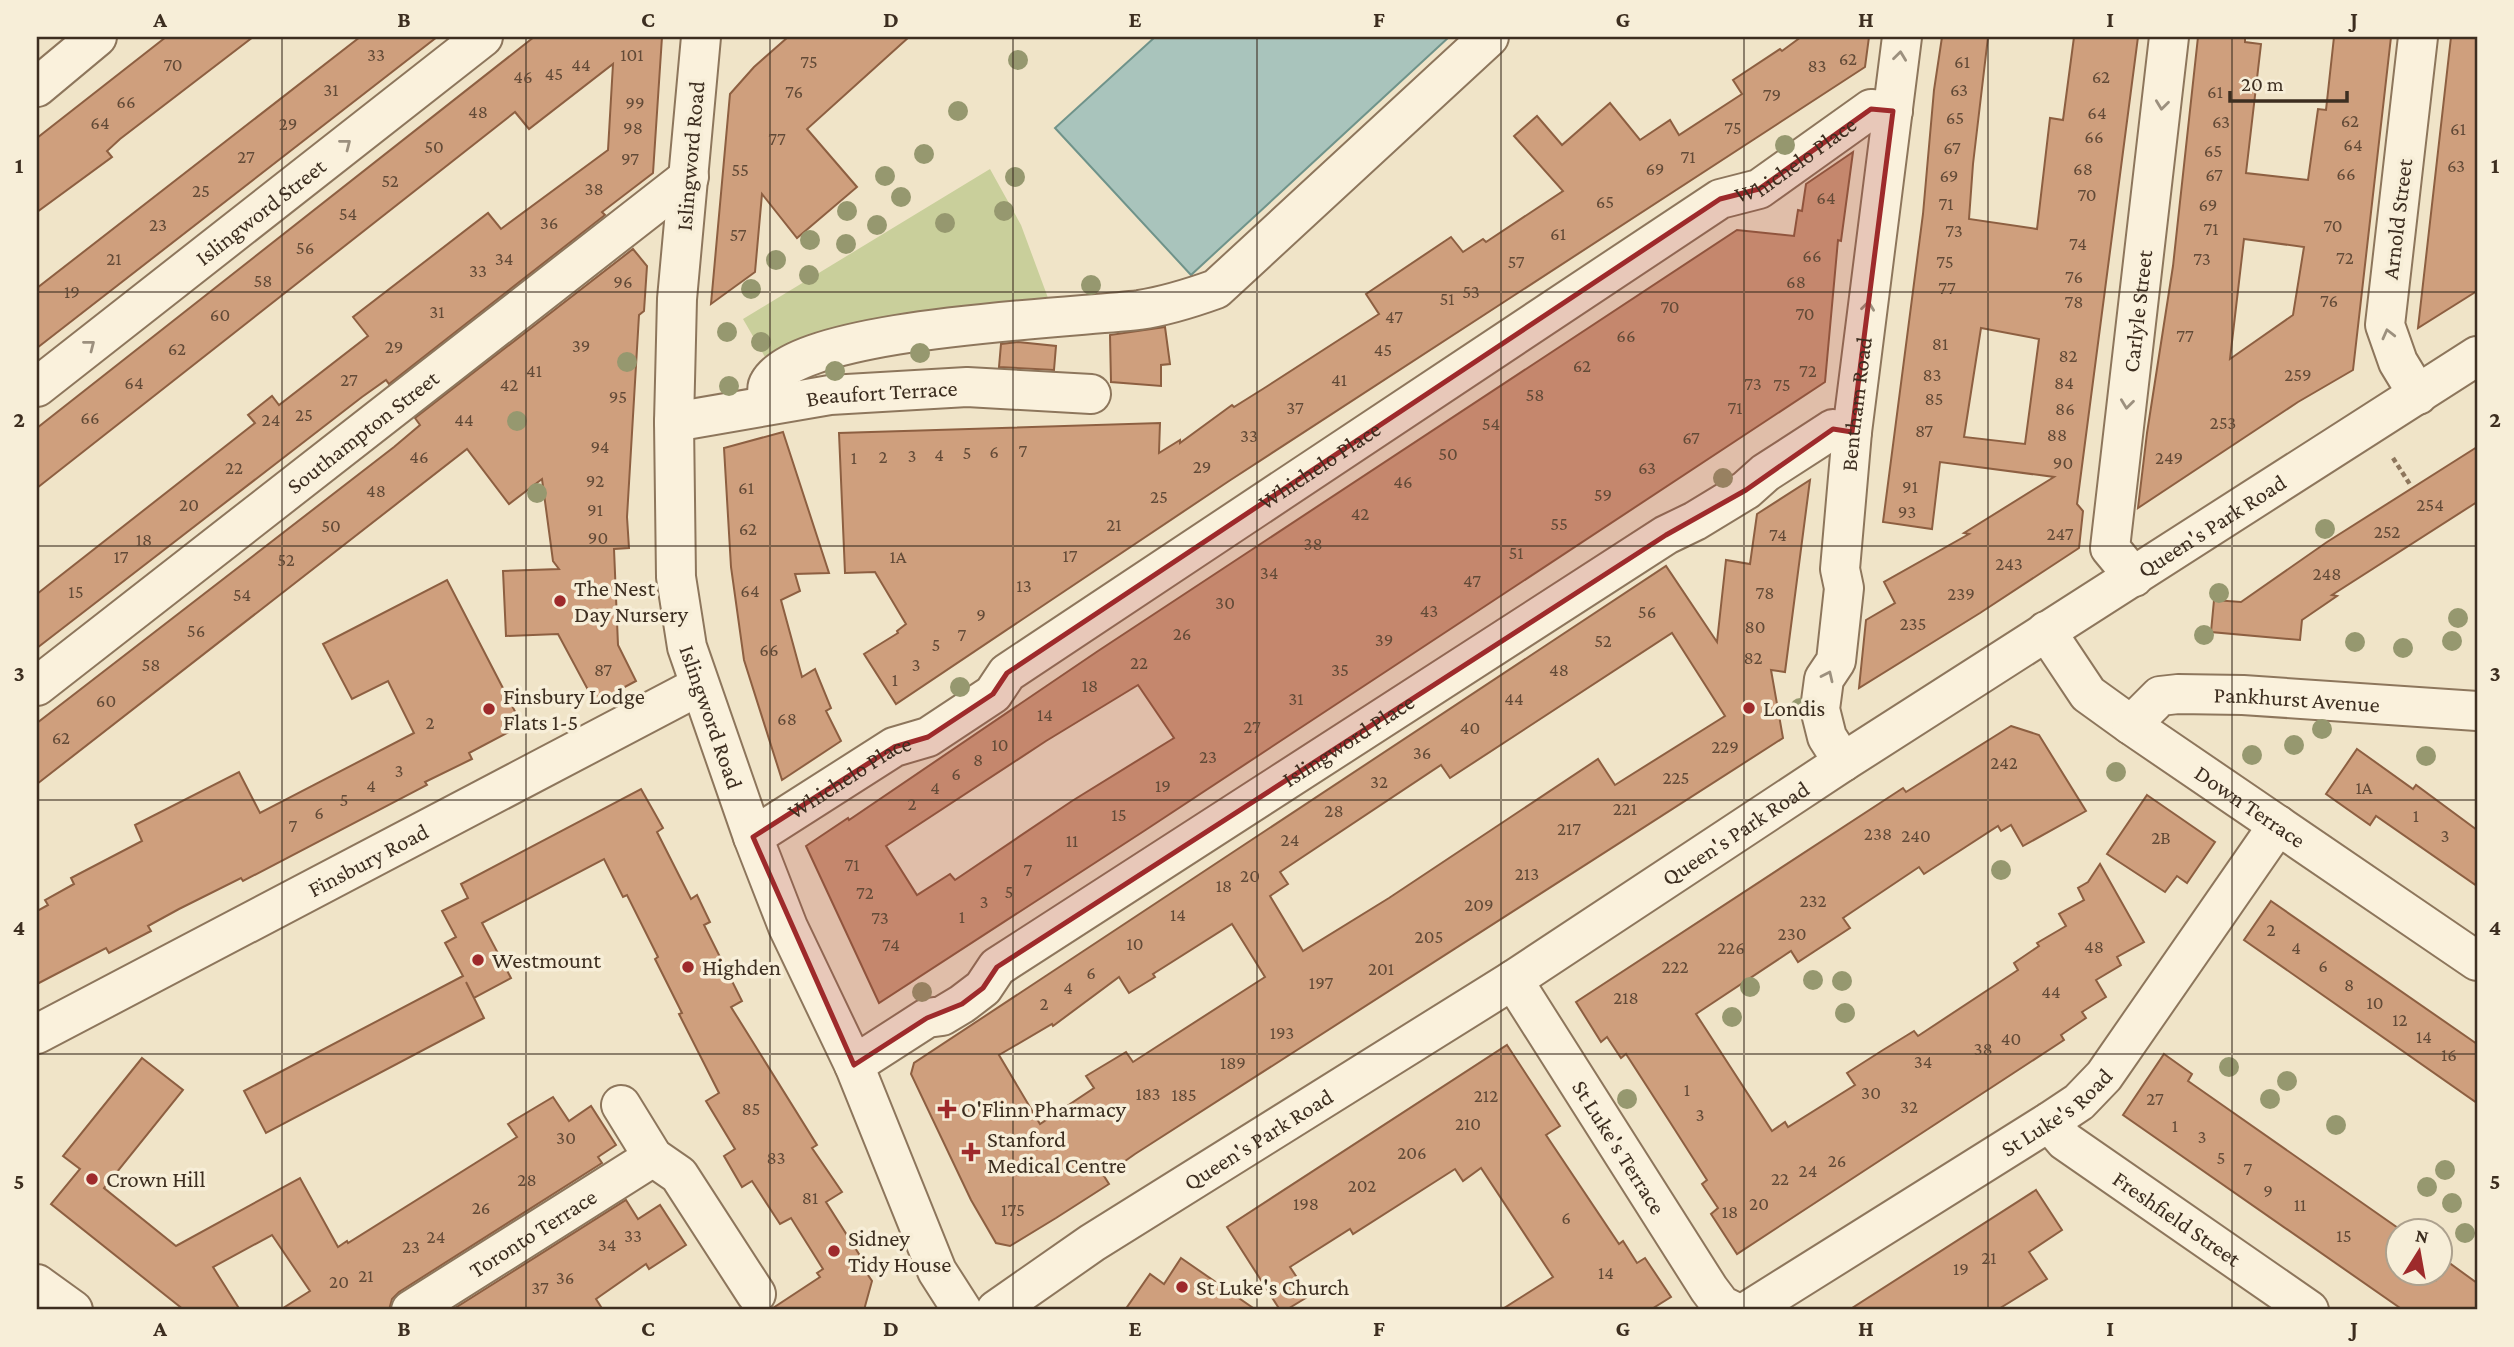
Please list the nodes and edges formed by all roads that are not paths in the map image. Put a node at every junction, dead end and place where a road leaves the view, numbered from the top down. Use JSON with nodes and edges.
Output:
{"nodes":[{"id":1,"x":97,"y":37,"type":"edge"},
{"id":2,"x":483,"y":37,"type":"edge"},
{"id":3,"x":701,"y":37,"type":"edge"},
{"id":4,"x":1489,"y":37,"type":"edge"},
{"id":5,"x":1902,"y":37,"type":"edge"},
{"id":6,"x":2169,"y":37,"type":"edge"},
{"id":7,"x":2418,"y":37,"type":"edge"},
{"id":8,"x":37,"y":87,"type":"edge"},
{"id":9,"x":1893,"y":111,"type":"junction"},
{"id":10,"x":689,"y":177,"type":"junction"},
{"id":11,"x":2477,"y":356,"type":"edge"},
{"id":12,"x":37,"y":387,"type":"edge"},
{"id":13,"x":1091,"y":394,"type":"dead end"},
{"id":14,"x":2418,"y":395,"type":"junction"},
{"id":15,"x":770,"y":404,"type":"junction"},
{"id":16,"x":674,"y":422,"type":"junction"},
{"id":17,"x":1852,"y":432,"type":"junction"},
{"id":18,"x":2134,"y":578,"type":"junction"},
{"id":19,"x":2046,"y":631,"type":"junction"},
{"id":20,"x":37,"y":686,"type":"edge"},
{"id":21,"x":699,"y":686,"type":"junction"},
{"id":22,"x":2477,"y":711,"type":"edge"},
{"id":23,"x":2131,"y":725,"type":"junction"},
{"id":24,"x":1843,"y":762,"type":"junction"},
{"id":25,"x":2278,"y":824,"type":"junction"},
{"id":26,"x":753,"y":837,"type":"junction"},
{"id":27,"x":2477,"y":961,"type":"edge"},
{"id":28,"x":1513,"y":980,"type":"junction"},
{"id":29,"x":37,"y":1034,"type":"edge"},
{"id":30,"x":854,"y":1065,"type":"junction"},
{"id":31,"x":621,"y":1105,"type":"dead end"},
{"id":32,"x":2049,"y":1122,"type":"junction"},
{"id":33,"x":653,"y":1157,"type":"junction"},
{"id":34,"x":37,"y":1284,"type":"edge"},
{"id":35,"x":756,"y":1294,"type":"dead end"},
{"id":36,"x":73,"y":1310,"type":"edge"},
{"id":37,"x":411,"y":1310,"type":"edge"},
{"id":38,"x":962,"y":1310,"type":"edge"},
{"id":39,"x":999,"y":1310,"type":"edge"},
{"id":40,"x":1731,"y":1310,"type":"edge"},
{"id":41,"x":1749,"y":1310,"type":"edge"},
{"id":42,"x":2309,"y":1310,"type":"edge"}],
"edges":[{"from":1,"to":8,"type":"street"},
{"from":12,"to":2,"type":"street","name":"Islingword Street","one_way":true},
{"from":3,"to":10,"type":"street","name":"Islingword Road"},
{"from":4,"to":15,"type":"street"},
{"from":9,"to":5,"type":"street","name":"Bentham Road","one_way":true},
{"from":6,"to":18,"type":"street","name":"Carlyle Street","one_way":true},
{"from":14,"to":7,"type":"street","name":"Arnold Street","one_way":true},
{"from":17,"to":9,"type":"street","name":"Bentham Road","one_way":true},
{"from":9,"to":26,"type":"street","name":"Whichelo Place"},
{"from":10,"to":16,"type":"street","name":"Islingword Road"},
{"from":10,"to":20,"type":"street","name":"Southampton Street"},
{"from":11,"to":14,"type":"street","name":"Queen's Park Road"},
{"from":13,"to":15,"type":"street","name":"Beaufort Terrace"},
{"from":14,"to":18,"type":"street","name":"Queen's Park Road"},
{"from":15,"to":16,"type":"street","name":"Beaufort Terrace"},
{"from":16,"to":21,"type":"street","name":"Islingword Road"},
{"from":24,"to":17,"type":"street","name":"Bentham Road","one_way":true},
{"from":17,"to":30,"type":"street","name":"Islingword Place"},
{"from":18,"to":19,"type":"street","name":"Queen's Park Road"},
{"from":19,"to":23,"type":"street","name":"Down Terrace"},
{"from":19,"to":24,"type":"street","name":"Queen's Park Road"},
{"from":21,"to":26,"type":"street","name":"Islingword Road"},
{"from":21,"to":29,"type":"street","name":"Finsbury Road"},
{"from":22,"to":23,"type":"street","name":"Pankhurst Avenue"},
{"from":23,"to":25,"type":"street","name":"Down Terrace"},
{"from":24,"to":28,"type":"street","name":"Queen's Park Road"},
{"from":25,"to":27,"type":"street","name":"Down Terrace"},
{"from":25,"to":32,"type":"street","name":"St Luke's Road"},
{"from":26,"to":30,"type":"street","name":"Islingword Road"},
{"from":28,"to":39,"type":"street","name":"Queen's Park Road"},
{"from":28,"to":40,"type":"street","name":"St Luke's Terrace"},
{"from":30,"to":38,"type":"street","name":"Islingword Road"},
{"from":31,"to":33,"type":"street"},
{"from":32,"to":41,"type":"street","name":"St Luke's Road"},
{"from":32,"to":42,"type":"street","name":"Freshfield Street"},
{"from":33,"to":35,"type":"street"},
{"from":33,"to":37,"type":"street","name":"Toronto Terrace"},
{"from":34,"to":36,"type":"street"}]}
